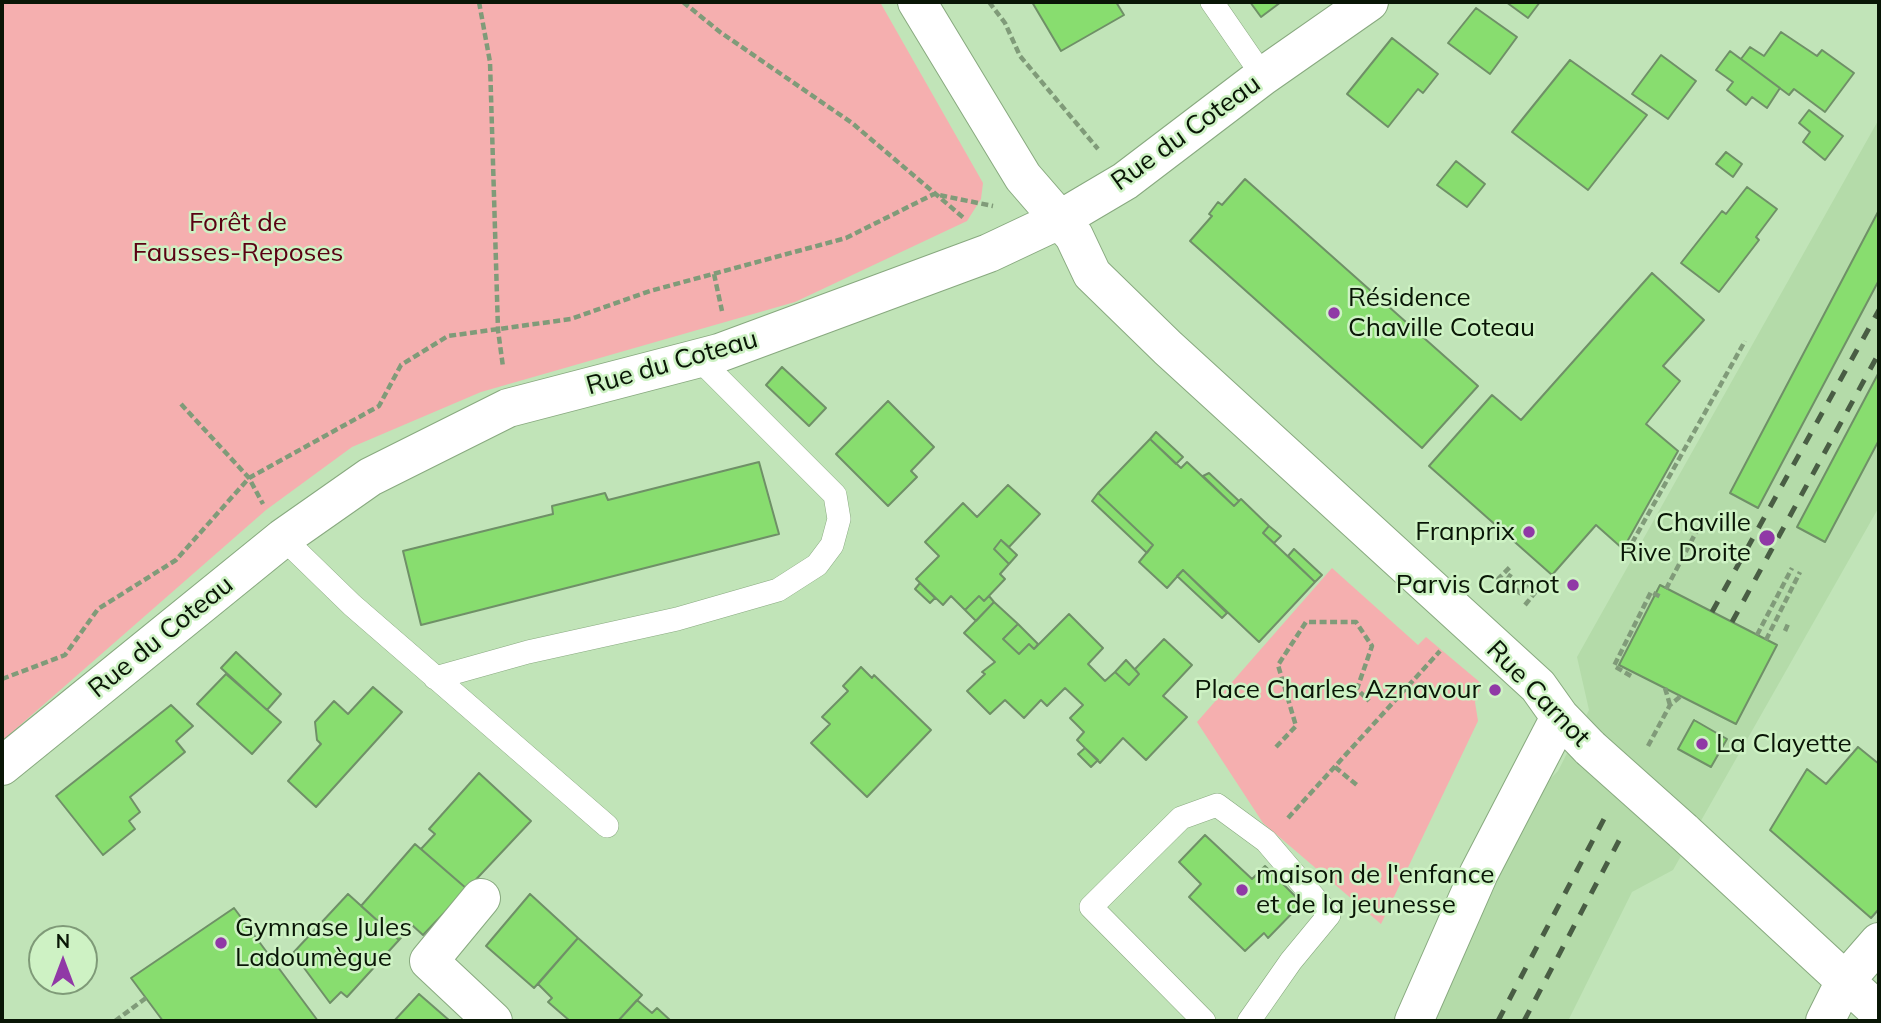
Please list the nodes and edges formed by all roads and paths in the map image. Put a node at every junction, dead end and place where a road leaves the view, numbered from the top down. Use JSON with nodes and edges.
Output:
{"nodes":[{"id":1,"x":479,"y":2,"type":"edge"},
{"id":2,"x":683,"y":2,"type":"edge"},
{"id":3,"x":917,"y":2,"type":"edge"},
{"id":4,"x":989,"y":2,"type":"edge"},
{"id":5,"x":1212,"y":2,"type":"edge"},
{"id":6,"x":1369,"y":2,"type":"edge"},
{"id":7,"x":1263,"y":76,"type":"junction"},
{"id":8,"x":1125,"y":181,"type":"junction"},
{"id":9,"x":1059,"y":220,"type":"junction"},
{"id":10,"x":714,"y":274,"type":"junction"},
{"id":11,"x":724,"y":322,"type":"dead end"},
{"id":12,"x":498,"y":331,"type":"junction"},
{"id":13,"x":1745,"y":341,"type":"dead end"},
{"id":14,"x":699,"y":359,"type":"junction"},
{"id":15,"x":504,"y":371,"type":"dead end"},
{"id":16,"x":181,"y":404,"type":"dead end"},
{"id":17,"x":249,"y":478,"type":"junction"},
{"id":18,"x":1702,"y":521,"type":"dead end"},
{"id":19,"x":275,"y":524,"type":"junction"},
{"id":20,"x":1627,"y":552,"type":"dead end"},
{"id":21,"x":1511,"y":566,"type":"dead end"},
{"id":22,"x":1792,"y":568,"type":"dead end"},
{"id":23,"x":1800,"y":572,"type":"dead end"},
{"id":24,"x":1511,"y":574,"type":"dead end"},
{"id":25,"x":1497,"y":580,"type":"dead end"},
{"id":26,"x":1530,"y":582,"type":"dead end"},
{"id":27,"x":1538,"y":589,"type":"dead end"},
{"id":28,"x":1666,"y":589,"type":"dead end"},
{"id":29,"x":1661,"y":597,"type":"dead end"},
{"id":30,"x":1525,"y":605,"type":"dead end"},
{"id":31,"x":1465,"y":620,"type":"junction"},
{"id":32,"x":1788,"y":624,"type":"dead end"},
{"id":33,"x":1785,"y":631,"type":"dead end"},
{"id":34,"x":1757,"y":635,"type":"dead end"},
{"id":35,"x":1766,"y":640,"type":"dead end"},
{"id":36,"x":1631,"y":676,"type":"dead end"},
{"id":37,"x":435,"y":678,"type":"junction"},
{"id":38,"x":2,"y":679,"type":"edge"},
{"id":39,"x":1665,"y":688,"type":"dead end"},
{"id":40,"x":1681,"y":696,"type":"dead end"},
{"id":41,"x":1369,"y":701,"type":"dead end"},
{"id":42,"x":1670,"y":705,"type":"junction"},
{"id":43,"x":1560,"y":717,"type":"junction"},
{"id":44,"x":1276,"y":747,"type":"dead end"},
{"id":45,"x":1642,"y":756,"type":"dead end"},
{"id":46,"x":2,"y":766,"type":"edge"},
{"id":47,"x":1335,"y":767,"type":"junction"},
{"id":48,"x":1357,"y":786,"type":"dead end"},
{"id":49,"x":607,"y":826,"type":"dead end"},
{"id":50,"x":1266,"y":841,"type":"junction"},
{"id":51,"x":481,"y":898,"type":"dead end"},
{"id":52,"x":1879,"y":942,"type":"edge"},
{"id":53,"x":1845,"y":981,"type":"junction"},
{"id":54,"x":146,"y":998,"type":"dead end"},
{"id":55,"x":1879,"y":1012,"type":"edge"},
{"id":56,"x":115,"y":1021,"type":"edge"},
{"id":57,"x":493,"y":1021,"type":"edge"},
{"id":58,"x":1204,"y":1021,"type":"edge"},
{"id":59,"x":1249,"y":1021,"type":"edge"},
{"id":60,"x":1414,"y":1021,"type":"edge"},
{"id":61,"x":1825,"y":1021,"type":"edge"}],
"edges":[{"from":1,"to":12,"type":"path"},
{"from":2,"to":10,"type":"path"},
{"from":3,"to":9,"type":"street","name":"Rue Carnot"},
{"from":4,"to":8,"type":"path"},
{"from":5,"to":7,"type":"lane"},
{"from":6,"to":7,"type":"street","name":"Rue du Coteau"},
{"from":7,"to":8,"type":"street","name":"Rue du Coteau"},
{"from":8,"to":9,"type":"street","name":"Rue du Coteau"},
{"from":9,"to":14,"type":"street","name":"Rue du Coteau"},
{"from":9,"to":31,"type":"street","name":"Rue Carnot"},
{"from":10,"to":11,"type":"path"},
{"from":10,"to":12,"type":"path"},
{"from":12,"to":15,"type":"path"},
{"from":12,"to":17,"type":"path"},
{"from":13,"to":20,"type":"path"},
{"from":14,"to":19,"type":"street","name":"Rue du Coteau"},
{"from":14,"to":37,"type":"lane"},
{"from":16,"to":17,"type":"path"},
{"from":17,"to":19,"type":"path"},
{"from":17,"to":38,"type":"path"},
{"from":18,"to":28,"type":"path"},
{"from":19,"to":37,"type":"lane"},
{"from":19,"to":46,"type":"street","name":"Rue du Coteau"},
{"from":21,"to":25,"type":"path"},
{"from":22,"to":34,"type":"path"},
{"from":23,"to":35,"type":"path"},
{"from":24,"to":26,"type":"path"},
{"from":27,"to":30,"type":"path"},
{"from":29,"to":36,"type":"path"},
{"from":31,"to":43,"type":"street","name":"Rue Carnot"},
{"from":31,"to":47,"type":"path"},
{"from":32,"to":33,"type":"path"},
{"from":37,"to":49,"type":"lane"},
{"from":39,"to":42,"type":"path"},
{"from":40,"to":42,"type":"path"},
{"from":41,"to":44,"type":"path"},
{"from":42,"to":45,"type":"path"},
{"from":43,"to":53,"type":"street","name":"Rue Carnot","bridge":true},
{"from":43,"to":60,"type":"street"},
{"from":47,"to":48,"type":"path"},
{"from":47,"to":50,"type":"path"},
{"from":50,"to":58,"type":"lane"},
{"from":50,"to":59,"type":"lane"},
{"from":51,"to":57,"type":"street"},
{"from":52,"to":53,"type":"street"},
{"from":53,"to":55,"type":"street","name":"Rue Carnot"},
{"from":53,"to":61,"type":"street"},
{"from":54,"to":56,"type":"path"}]}
